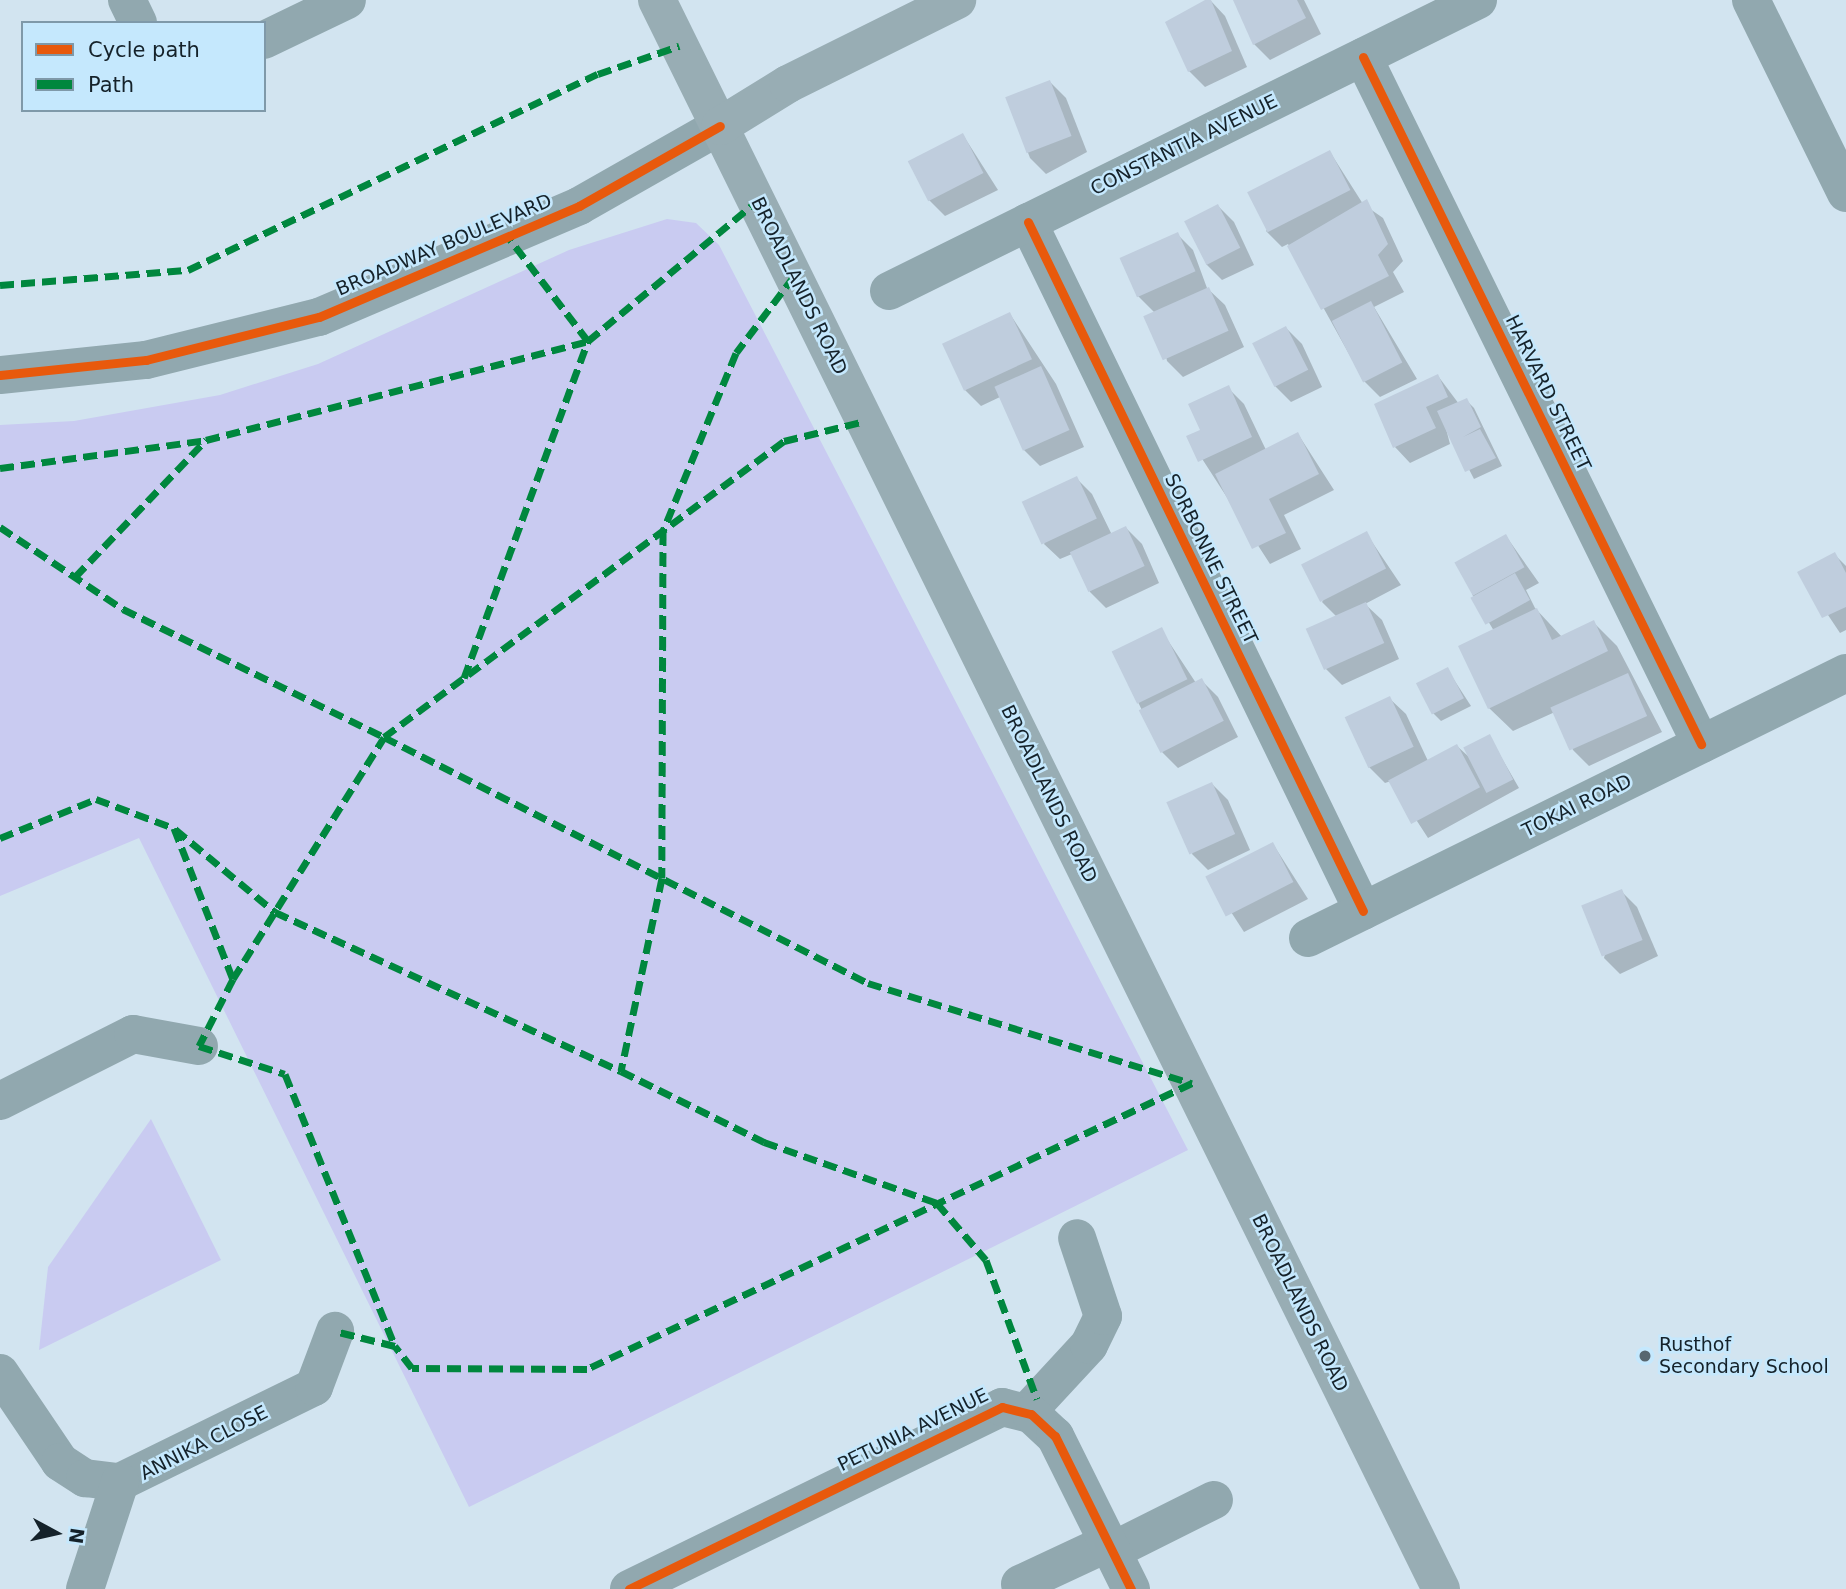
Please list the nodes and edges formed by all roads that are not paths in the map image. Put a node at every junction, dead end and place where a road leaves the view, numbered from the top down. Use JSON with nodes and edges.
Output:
{"nodes":[{"id":1,"x":127,"y":0,"type":"edge"},
{"id":2,"x":347,"y":0,"type":"edge"},
{"id":3,"x":657,"y":0,"type":"edge"},
{"id":4,"x":957,"y":0,"type":"edge"},
{"id":5,"x":1478,"y":0,"type":"edge"},
{"id":6,"x":1751,"y":0,"type":"edge"},
{"id":7,"x":137,"y":21,"type":"edge"},
{"id":8,"x":266,"y":39,"type":"edge"},
{"id":9,"x":1363,"y":57,"type":"junction"},
{"id":10,"x":720,"y":126,"type":"junction"},
{"id":11,"x":1846,"y":193,"type":"edge"},
{"id":12,"x":1028,"y":222,"type":"junction"},
{"id":13,"x":889,"y":291,"type":"dead end"},
{"id":14,"x":0,"y":375,"type":"edge"},
{"id":15,"x":1846,"y":673,"type":"edge"},
{"id":16,"x":1701,"y":744,"type":"junction"},
{"id":17,"x":1363,"y":911,"type":"junction"},
{"id":18,"x":1308,"y":938,"type":"dead end"},
{"id":19,"x":199,"y":1046,"type":"dead end"},
{"id":20,"x":0,"y":1101,"type":"edge"},
{"id":21,"x":1077,"y":1238,"type":"dead end"},
{"id":22,"x":335,"y":1331,"type":"dead end"},
{"id":23,"x":0,"y":1373,"type":"edge"},
{"id":24,"x":1027,"y":1412,"type":"junction"},
{"id":25,"x":120,"y":1482,"type":"junction"},
{"id":26,"x":1214,"y":1500,"type":"dead end"},
{"id":27,"x":1110,"y":1547,"type":"junction"},
{"id":28,"x":652,"y":1584,"type":"edge"},
{"id":29,"x":1020,"y":1584,"type":"dead end"},
{"id":30,"x":85,"y":1589,"type":"edge"},
{"id":31,"x":1131,"y":1589,"type":"edge"},
{"id":32,"x":1441,"y":1589,"type":"edge"}],
"edges":[{"from":1,"to":7,"type":"street"},
{"from":2,"to":8,"type":"street"},
{"from":3,"to":10,"type":"main road","name":"BROADLANDS ROAD"},
{"from":4,"to":10,"type":"main road","name":"BROADWAY BOULEVARD"},
{"from":5,"to":9,"type":"street","name":"CONSTANTIA AVENUE"},
{"from":6,"to":11,"type":"street"},
{"from":9,"to":12,"type":"street","name":"CONSTANTIA AVENUE"},
{"from":9,"to":16,"type":"street","name":"HARVARD STREET"},
{"from":10,"to":14,"type":"street","name":"BROADWAY BOULEVARD"},
{"from":10,"to":32,"type":"main road","name":"BROADLANDS ROAD"},
{"from":12,"to":13,"type":"street","name":"CONSTANTIA AVENUE"},
{"from":12,"to":17,"type":"street","name":"SORBONNE STREET"},
{"from":15,"to":16,"type":"street","name":"TOKAI ROAD"},
{"from":16,"to":17,"type":"street","name":"TOKAI ROAD"},
{"from":17,"to":18,"type":"street","name":"TOKAI ROAD"},
{"from":19,"to":20,"type":"street"},
{"from":21,"to":24,"type":"street"},
{"from":22,"to":25,"type":"street","name":"ANNIKA CLOSE"},
{"from":23,"to":25,"type":"street","name":"ANNIKA CLOSE"},
{"from":24,"to":27,"type":"street"},
{"from":24,"to":28,"type":"street","name":"PETUNIA AVENUE"},
{"from":25,"to":30,"type":"street"},
{"from":26,"to":27,"type":"street"},
{"from":27,"to":29,"type":"street"},
{"from":27,"to":31,"type":"street"}]}
